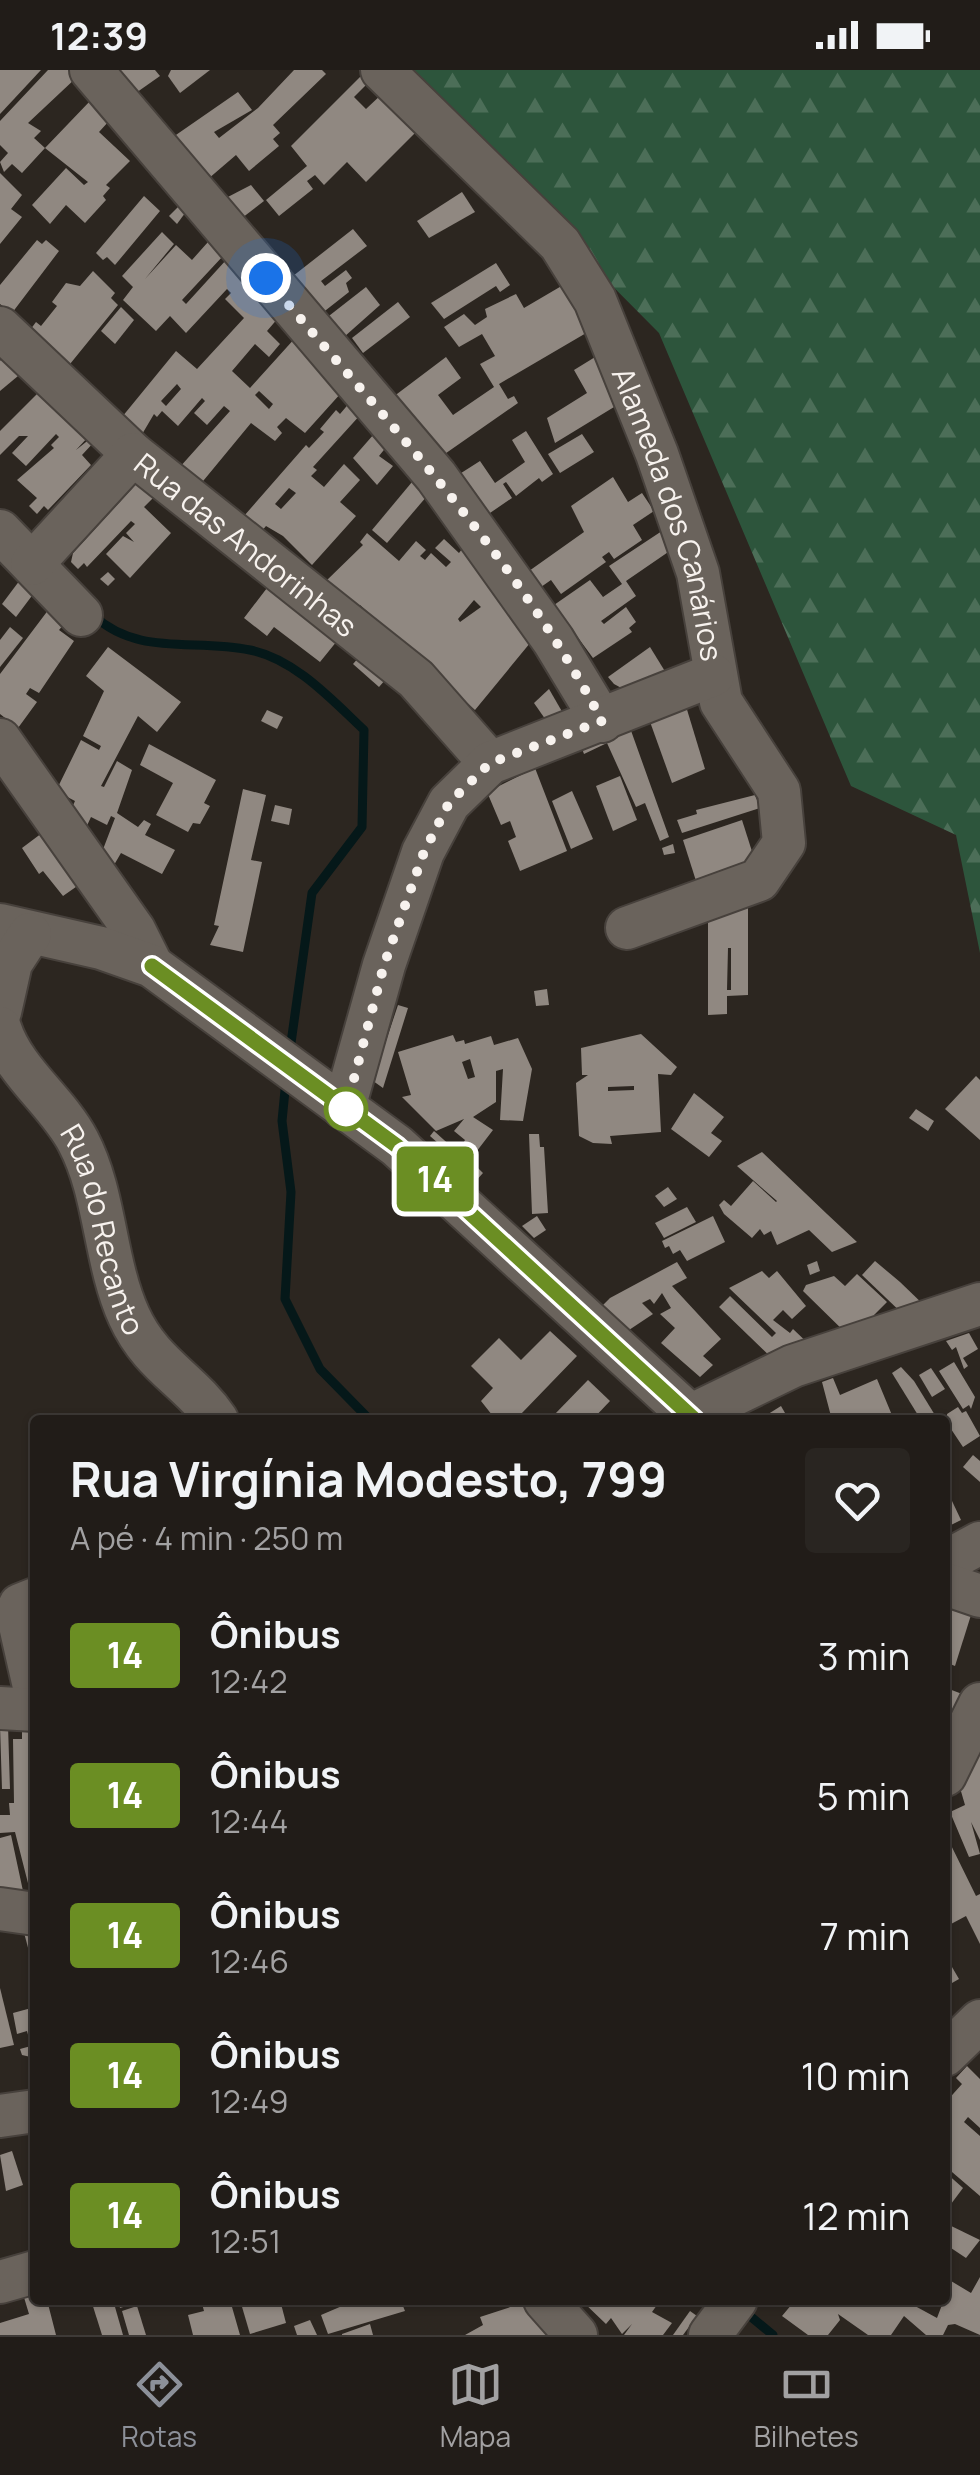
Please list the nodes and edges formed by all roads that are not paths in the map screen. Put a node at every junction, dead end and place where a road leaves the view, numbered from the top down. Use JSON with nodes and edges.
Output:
{"nodes":[{"id":1,"x":91,"y":70,"type":"edge"},
{"id":2,"x":382,"y":70,"type":"edge"},
{"id":3,"x":0,"y":328,"type":"edge"},
{"id":4,"x":133,"y":454,"type":"junction"},
{"id":5,"x":0,"y":531,"type":"edge"},
{"id":6,"x":32,"y":564,"type":"junction"},
{"id":7,"x":80,"y":615,"type":"dead end"},
{"id":8,"x":713,"y":674,"type":"junction"},
{"id":9,"x":602,"y":721,"type":"junction"},
{"id":10,"x":0,"y":740,"type":"edge"},
{"id":11,"x":490,"y":763,"type":"junction"},
{"id":12,"x":626,"y":928,"type":"dead end"},
{"id":13,"x":15,"y":929,"type":"edge"},
{"id":14,"x":152,"y":966,"type":"junction"},
{"id":15,"x":0,"y":1012,"type":"edge"},
{"id":16,"x":0,"y":1028,"type":"edge"},
{"id":17,"x":344,"y":1108,"type":"junction"},
{"id":18,"x":980,"y":1304,"type":"edge"},
{"id":19,"x":212,"y":1415,"type":"edge"},
{"id":20,"x":689,"y":1415,"type":"edge"},
{"id":21,"x":698,"y":1415,"type":"edge"},
{"id":22,"x":980,"y":1543,"type":"edge"},
{"id":23,"x":950,"y":1559,"type":"edge"},
{"id":24,"x":950,"y":1586,"type":"edge"},
{"id":25,"x":980,"y":1596,"type":"edge"},
{"id":26,"x":30,"y":1601,"type":"edge"},
{"id":27,"x":30,"y":1669,"type":"edge"},
{"id":28,"x":980,"y":1704,"type":"edge"},
{"id":29,"x":0,"y":1708,"type":"edge"},
{"id":30,"x":30,"y":1710,"type":"edge"},
{"id":31,"x":950,"y":1764,"type":"edge"},
{"id":32,"x":0,"y":1910,"type":"edge"},
{"id":33,"x":30,"y":1913,"type":"edge"},
{"id":34,"x":980,"y":2021,"type":"edge"},
{"id":35,"x":950,"y":2050,"type":"edge"},
{"id":36,"x":30,"y":2112,"type":"edge"},
{"id":37,"x":0,"y":2116,"type":"edge"},
{"id":38,"x":30,"y":2273,"type":"edge"},
{"id":39,"x":0,"y":2282,"type":"edge"},
{"id":40,"x":549,"y":2305,"type":"edge"},
{"id":41,"x":732,"y":2305,"type":"edge"},
{"id":42,"x":576,"y":2335,"type":"edge"},
{"id":43,"x":710,"y":2335,"type":"edge"}],
"edges":[{"from":1,"to":9,"type":"street"},
{"from":2,"to":8,"type":"street","name":"Alameda dos Canários"},
{"from":3,"to":4,"type":"street","name":"Rua das Andorinhas"},
{"from":4,"to":6,"type":"street"},
{"from":4,"to":11,"type":"street","name":"Rua das Andorinhas"},
{"from":5,"to":6,"type":"street"},
{"from":6,"to":7,"type":"street"},
{"from":8,"to":9,"type":"street"},
{"from":8,"to":12,"type":"street","name":"Alameda dos Canários"},
{"from":9,"to":11,"type":"street"},
{"from":10,"to":14,"type":"street"},
{"from":11,"to":17,"type":"street"},
{"from":13,"to":14,"type":"street"},
{"from":13,"to":15,"type":"street"},
{"from":14,"to":17,"type":"street"},
{"from":16,"to":19,"type":"street","name":"Rua do Recanto"},
{"from":17,"to":20,"type":"street"},
{"from":18,"to":21,"type":"street"},
{"from":22,"to":23,"type":"street"},
{"from":24,"to":25,"type":"street"},
{"from":26,"to":27,"type":"street"},
{"from":28,"to":31,"type":"street"},
{"from":29,"to":30,"type":"street"},
{"from":32,"to":33,"type":"street"},
{"from":34,"to":35,"type":"street"},
{"from":36,"to":37,"type":"street"},
{"from":38,"to":39,"type":"street"},
{"from":40,"to":42,"type":"street"},
{"from":41,"to":43,"type":"street"}]}
